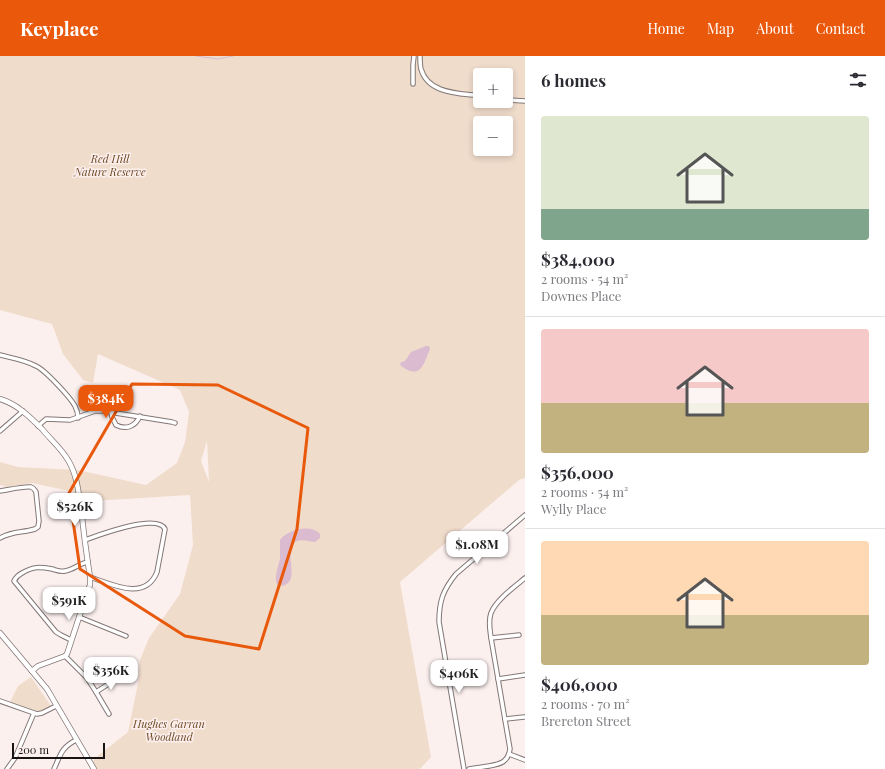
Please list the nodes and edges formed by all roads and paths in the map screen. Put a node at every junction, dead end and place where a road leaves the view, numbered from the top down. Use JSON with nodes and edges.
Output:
{"nodes":[{"id":1,"x":414,"y":56,"type":"edge"},
{"id":2,"x":420,"y":56,"type":"edge"},
{"id":3,"x":412,"y":84,"type":"dead end"},
{"id":4,"x":473,"y":95,"type":"edge"},
{"id":5,"x":513,"y":100,"type":"edge"},
{"id":6,"x":525,"y":101,"type":"edge"},
{"id":7,"x":0,"y":355,"type":"edge"},
{"id":8,"x":0,"y":398,"type":"edge"},
{"id":9,"x":23,"y":411,"type":"junction"},
{"id":10,"x":111,"y":412,"type":"junction"},
{"id":11,"x":140,"y":416,"type":"junction"},
{"id":12,"x":78,"y":418,"type":"junction"},
{"id":13,"x":175,"y":423,"type":"dead end"},
{"id":14,"x":38,"y":426,"type":"junction"},
{"id":15,"x":0,"y":431,"type":"edge"},
{"id":16,"x":0,"y":491,"type":"edge"},
{"id":17,"x":525,"y":514,"type":"edge"},
{"id":18,"x":0,"y":538,"type":"edge"},
{"id":19,"x":85,"y":540,"type":"junction"},
{"id":20,"x":88,"y":562,"type":"junction"},
{"id":21,"x":90,"y":577,"type":"junction"},
{"id":22,"x":525,"y":578,"type":"edge"},
{"id":23,"x":79,"y":617,"type":"junction"},
{"id":24,"x":0,"y":633,"type":"edge"},
{"id":25,"x":519,"y":635,"type":"dead end"},
{"id":26,"x":126,"y":636,"type":"dead end"},
{"id":27,"x":491,"y":638,"type":"junction"},
{"id":28,"x":72,"y":640,"type":"junction"},
{"id":29,"x":65,"y":656,"type":"junction"},
{"id":30,"x":32,"y":671,"type":"junction"},
{"id":31,"x":525,"y":675,"type":"edge"},
{"id":32,"x":114,"y":678,"type":"dead end"},
{"id":33,"x":498,"y":679,"type":"junction"},
{"id":34,"x":96,"y":692,"type":"junction"},
{"id":35,"x":0,"y":700,"type":"edge"},
{"id":36,"x":56,"y":706,"type":"junction"},
{"id":37,"x":34,"y":713,"type":"junction"},
{"id":38,"x":109,"y":714,"type":"dead end"},
{"id":39,"x":524,"y":717,"type":"edge"},
{"id":40,"x":505,"y":719,"type":"junction"},
{"id":41,"x":76,"y":740,"type":"junction"},
{"id":42,"x":509,"y":754,"type":"junction"},
{"id":43,"x":525,"y":760,"type":"edge"},
{"id":44,"x":7,"y":769,"type":"edge"},
{"id":45,"x":54,"y":769,"type":"edge"},
{"id":46,"x":94,"y":769,"type":"edge"},
{"id":47,"x":464,"y":769,"type":"edge"},
{"id":48,"x":470,"y":769,"type":"edge"}],
"edges":[{"from":1,"to":3,"type":"street"},
{"from":2,"to":4,"type":"street"},
{"from":5,"to":6,"type":"street"},
{"from":7,"to":12,"type":"street"},
{"from":8,"to":9,"type":"street"},
{"from":9,"to":14,"type":"street"},
{"from":9,"to":15,"type":"street"},
{"from":10,"to":11,"type":"street"},
{"from":10,"to":11,"type":"street"},
{"from":10,"to":12,"type":"street"},
{"from":11,"to":13,"type":"street"},
{"from":12,"to":14,"type":"street"},
{"from":14,"to":19,"type":"street"},
{"from":16,"to":18,"type":"street"},
{"from":17,"to":47,"type":"street"},
{"from":19,"to":20,"type":"street"},
{"from":19,"to":21,"type":"street"},
{"from":20,"to":21,"type":"street"},
{"from":20,"to":28,"type":"street"},
{"from":21,"to":23,"type":"street"},
{"from":22,"to":27,"type":"street"},
{"from":23,"to":26,"type":"street"},
{"from":23,"to":28,"type":"street"},
{"from":24,"to":30,"type":"street"},
{"from":25,"to":27,"type":"street"},
{"from":27,"to":33,"type":"street"},
{"from":28,"to":29,"type":"street"},
{"from":29,"to":30,"type":"street"},
{"from":29,"to":34,"type":"street"},
{"from":30,"to":36,"type":"street"},
{"from":31,"to":33,"type":"street"},
{"from":32,"to":34,"type":"street"},
{"from":33,"to":40,"type":"street"},
{"from":34,"to":38,"type":"street"},
{"from":35,"to":37,"type":"street"},
{"from":36,"to":37,"type":"street"},
{"from":36,"to":41,"type":"street"},
{"from":37,"to":44,"type":"street"},
{"from":39,"to":40,"type":"street"},
{"from":40,"to":42,"type":"street"},
{"from":41,"to":45,"type":"street"},
{"from":41,"to":46,"type":"street"},
{"from":42,"to":43,"type":"street"},
{"from":42,"to":48,"type":"street"}]}
